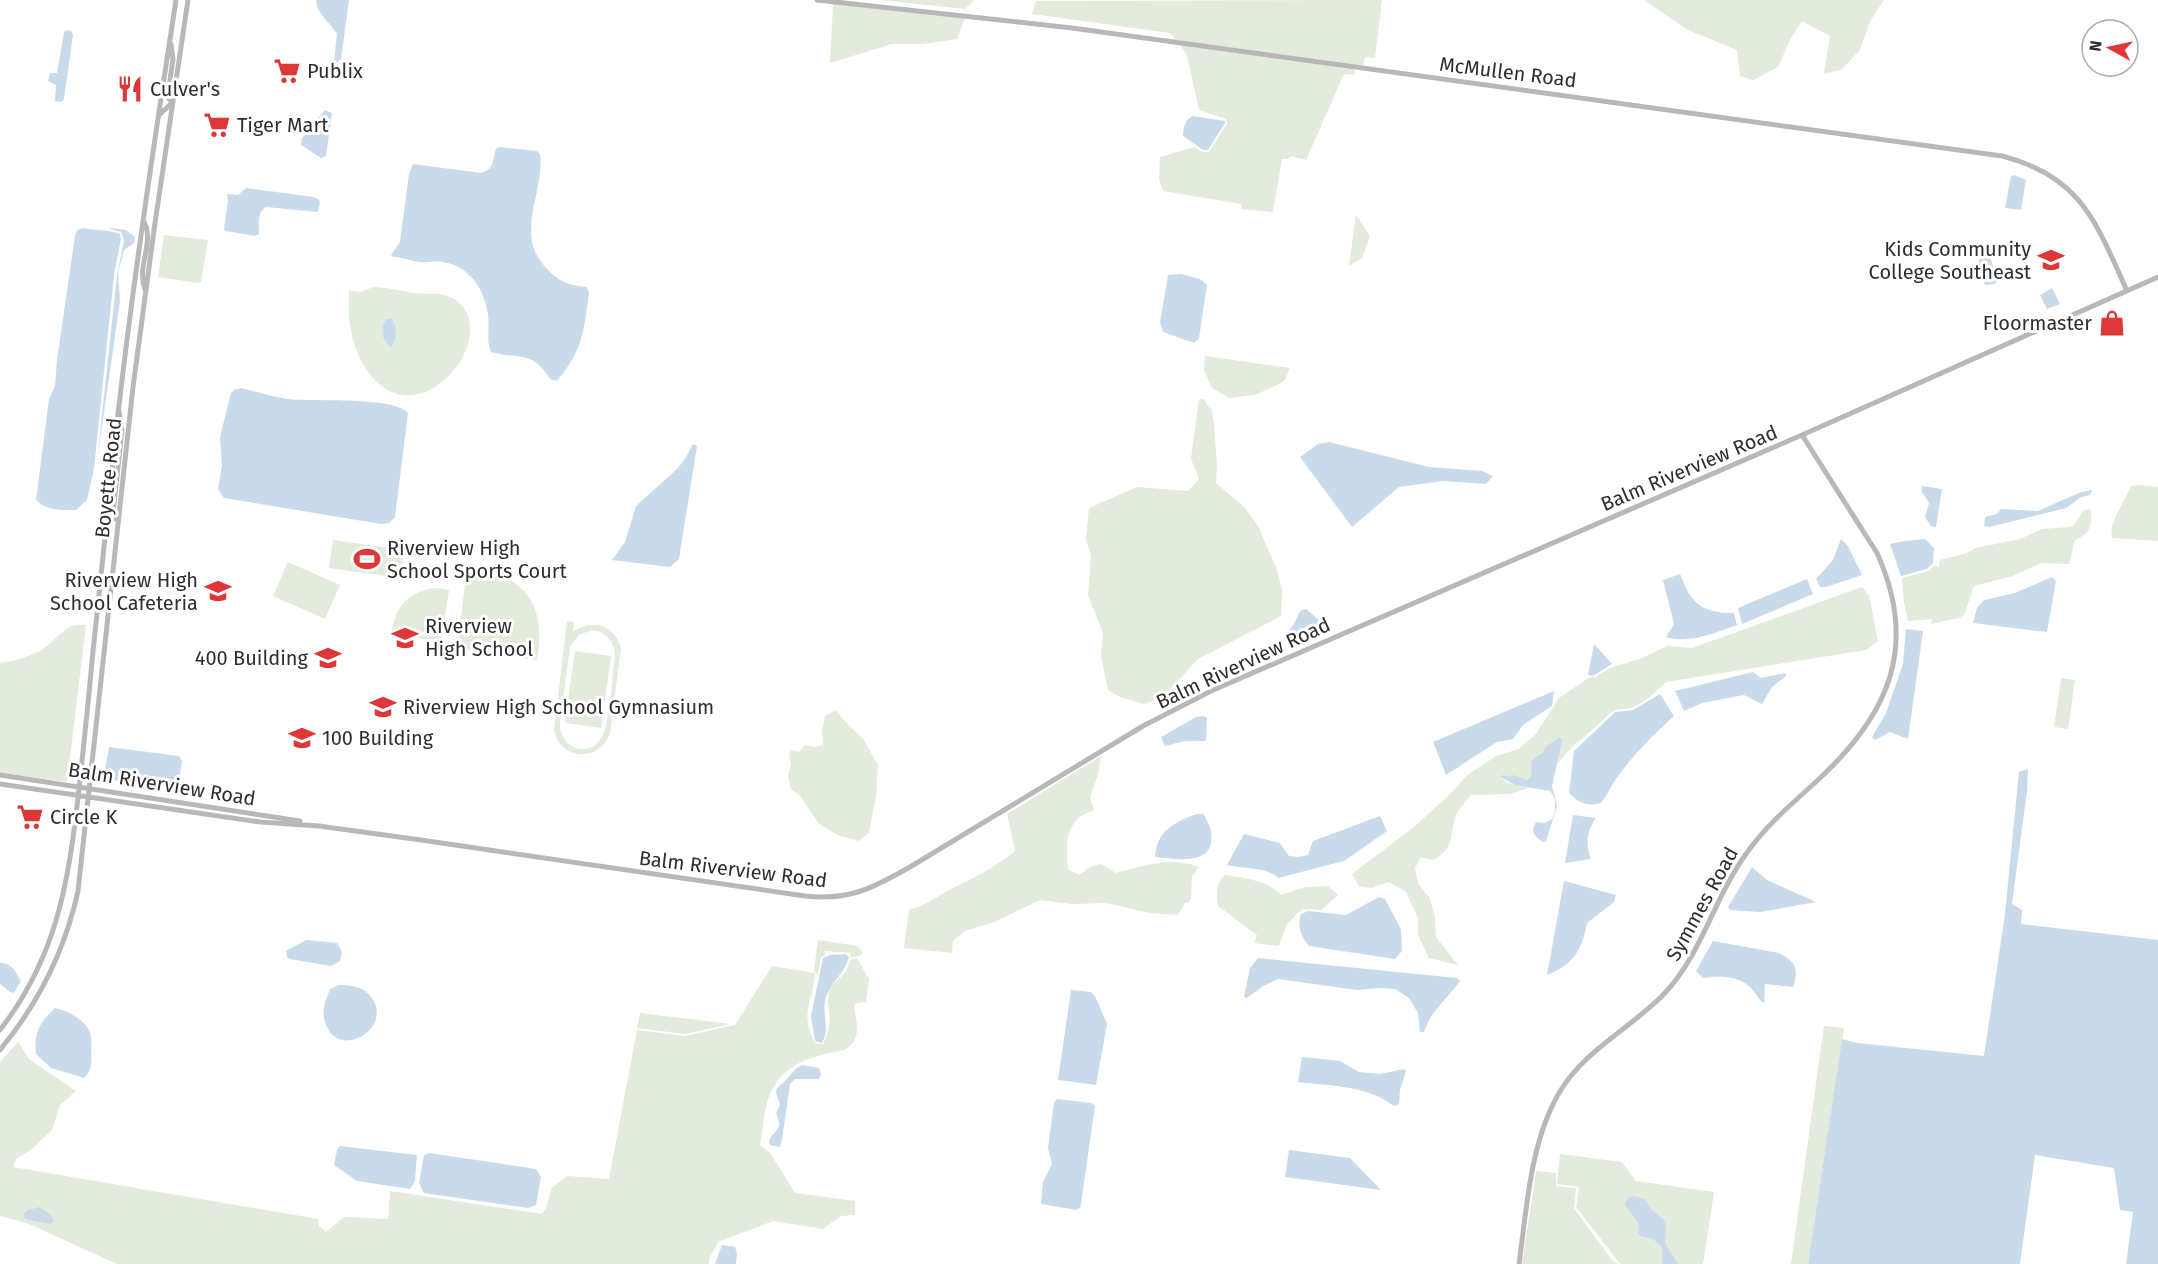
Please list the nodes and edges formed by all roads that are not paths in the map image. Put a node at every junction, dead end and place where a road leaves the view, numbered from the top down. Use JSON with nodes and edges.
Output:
{"nodes":[{"id":1,"x":176,"y":0,"type":"edge"},
{"id":2,"x":188,"y":0,"type":"edge"},
{"id":3,"x":817,"y":0,"type":"edge"},
{"id":4,"x":170,"y":40,"type":"junction"},
{"id":5,"x":173,"y":102,"type":"junction"},
{"id":6,"x":159,"y":116,"type":"junction"},
{"id":7,"x":143,"y":221,"type":"junction"},
{"id":8,"x":2158,"y":277,"type":"edge"},
{"id":9,"x":145,"y":290,"type":"junction"},
{"id":10,"x":2127,"y":291,"type":"junction"},
{"id":11,"x":118,"y":411,"type":"junction"},
{"id":12,"x":1802,"y":435,"type":"junction"},
{"id":13,"x":118,"y":520,"type":"junction"},
{"id":14,"x":0,"y":775,"type":"edge"},
{"id":15,"x":0,"y":784,"type":"edge"},
{"id":16,"x":79,"y":786,"type":"junction"},
{"id":17,"x":90,"y":788,"type":"junction"},
{"id":18,"x":78,"y":796,"type":"junction"},
{"id":19,"x":88,"y":797,"type":"junction"},
{"id":20,"x":319,"y":826,"type":"junction"},
{"id":21,"x":0,"y":1030,"type":"edge"},
{"id":22,"x":0,"y":1050,"type":"edge"},
{"id":23,"x":1519,"y":1264,"type":"edge"}],
"edges":[{"from":1,"to":4,"type":"main road","name":"Boyette Road"},
{"from":2,"to":5,"type":"main road","name":"Boyette Road"},
{"from":3,"to":10,"type":"main road","name":"McMullen Road"},
{"from":4,"to":5,"type":"main road"},
{"from":4,"to":6,"type":"main road","name":"Boyette Road"},
{"from":5,"to":6,"type":"main road"},
{"from":5,"to":9,"type":"main road","name":"Boyette Road"},
{"from":6,"to":7,"type":"main road","name":"Boyette Road"},
{"from":7,"to":9,"type":"main road"},
{"from":7,"to":11,"type":"main road","name":"Boyette Road"},
{"from":8,"to":10,"type":"main road","name":"Balm Riverview Road"},
{"from":9,"to":13,"type":"main road","name":"Boyette Road"},
{"from":10,"to":12,"type":"main road","name":"Balm Riverview Road"},
{"from":11,"to":13,"type":"main road"},
{"from":11,"to":16,"type":"main road","name":"Boyette Road"},
{"from":12,"to":20,"type":"main road","name":"Balm Riverview Road"},
{"from":12,"to":23,"type":"main road","name":"Symmes Road"},
{"from":13,"to":17,"type":"main road","name":"Boyette Road"},
{"from":14,"to":16,"type":"main road","name":"Balm Riverview Road"},
{"from":15,"to":18,"type":"main road","name":"Balm Riverview Road"},
{"from":16,"to":17,"type":"main road","name":"Balm Riverview Road"},
{"from":16,"to":18,"type":"main road","name":"Boyette Road"},
{"from":17,"to":19,"type":"main road","name":"Boyette Road"},
{"from":17,"to":20,"type":"main road","name":"Balm Riverview Road"},
{"from":18,"to":19,"type":"main road","name":"Balm Riverview Road"},
{"from":18,"to":21,"type":"main road","name":"Boyette Road"},
{"from":19,"to":20,"type":"main road","name":"Balm Riverview Road"},
{"from":19,"to":22,"type":"main road","name":"Boyette Road"}]}
